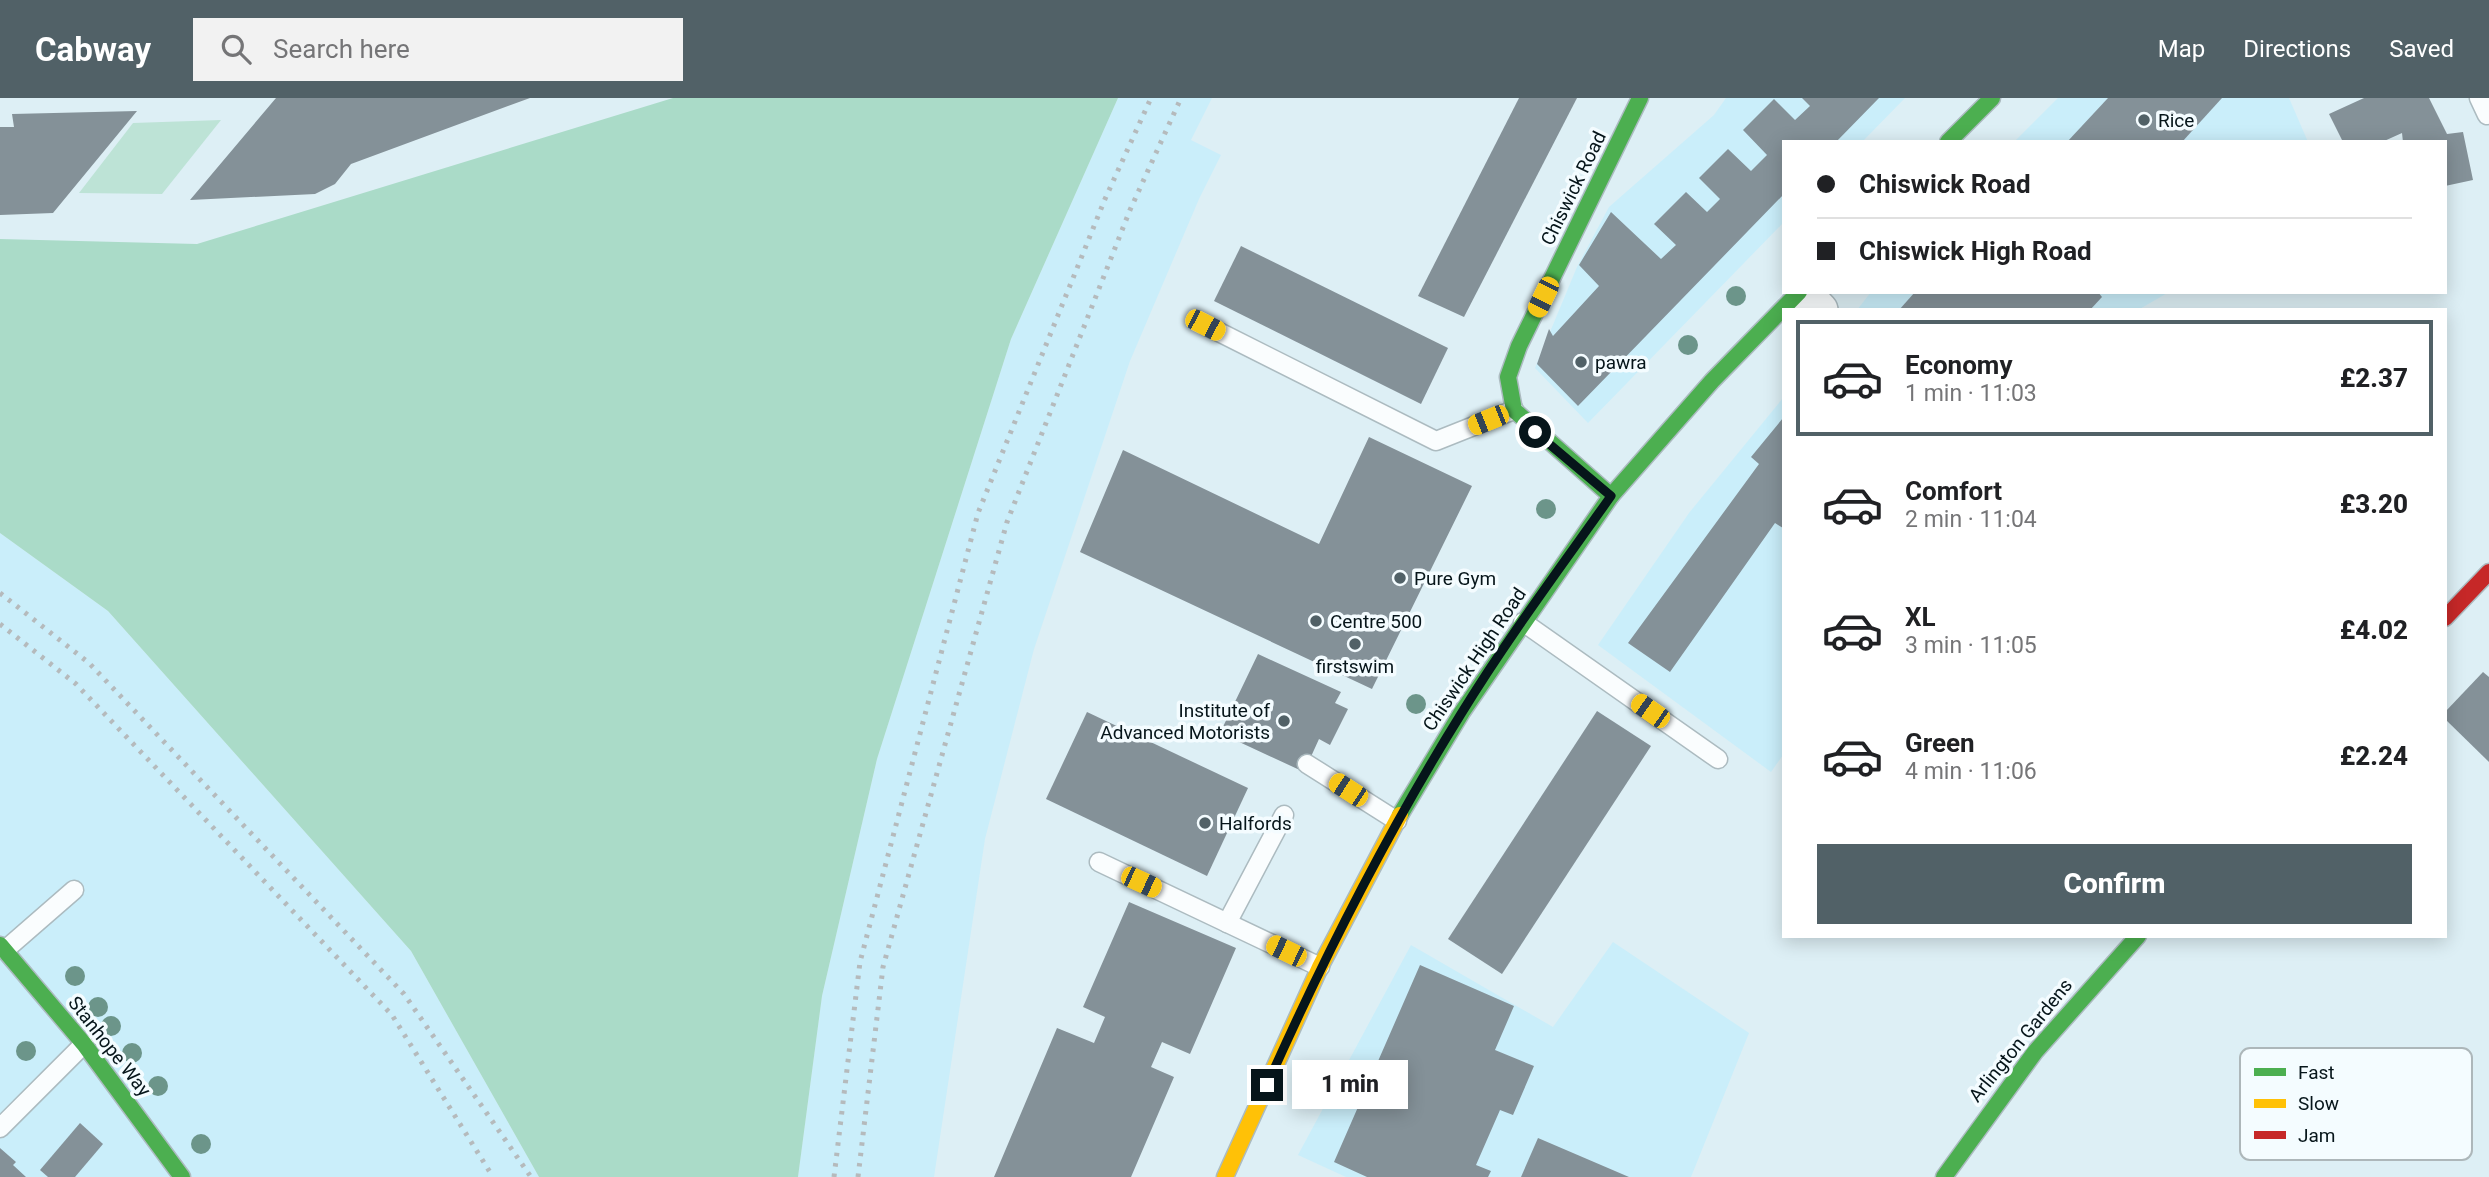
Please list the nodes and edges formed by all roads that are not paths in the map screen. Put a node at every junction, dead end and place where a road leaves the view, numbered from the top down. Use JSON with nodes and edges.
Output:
{"nodes":[{"id":1,"x":1640,"y":98,"type":"edge"},
{"id":2,"x":1992,"y":98,"type":"edge"},
{"id":3,"x":2479,"y":98,"type":"edge"},
{"id":4,"x":2487,"y":115,"type":"dead end"},
{"id":5,"x":1950,"y":140,"type":"edge"},
{"id":6,"x":1799,"y":294,"type":"edge"},
{"id":7,"x":1803,"y":294,"type":"edge"},
{"id":8,"x":1785,"y":308,"type":"edge"},
{"id":9,"x":1818,"y":308,"type":"edge"},
{"id":10,"x":1782,"y":311,"type":"edge"},
{"id":11,"x":1205,"y":325,"type":"dead end"},
{"id":12,"x":1514,"y":410,"type":"junction"},
{"id":13,"x":1611,"y":496,"type":"junction"},
{"id":14,"x":2489,"y":572,"type":"edge"},
{"id":15,"x":2447,"y":616,"type":"edge"},
{"id":16,"x":1523,"y":622,"type":"junction"},
{"id":17,"x":1718,"y":759,"type":"dead end"},
{"id":18,"x":1307,"y":764,"type":"dead end"},
{"id":19,"x":1284,"y":815,"type":"dead end"},
{"id":20,"x":1397,"y":821,"type":"junction"},
{"id":21,"x":1099,"y":862,"type":"dead end"},
{"id":22,"x":74,"y":890,"type":"dead end"},
{"id":23,"x":1227,"y":923,"type":"junction"},
{"id":24,"x":2136,"y":938,"type":"edge"},
{"id":25,"x":3,"y":947,"type":"edge"},
{"id":26,"x":1320,"y":967,"type":"junction"},
{"id":27,"x":84,"y":1044,"type":"junction"},
{"id":28,"x":1,"y":1126,"type":"edge"},
{"id":29,"x":182,"y":1177,"type":"edge"},
{"id":30,"x":1226,"y":1177,"type":"edge"},
{"id":31,"x":1944,"y":1177,"type":"edge"}],
"edges":[{"from":1,"to":12,"type":"street","name":"Chiswick Road"},
{"from":2,"to":5,"type":"street"},
{"from":3,"to":4,"type":"lane"},
{"from":6,"to":8,"type":"street","name":"Chiswick High Road"},
{"from":7,"to":9,"type":"street"},
{"from":10,"to":13,"type":"street","name":"Chiswick High Road"},
{"from":11,"to":12,"type":"lane"},
{"from":12,"to":13,"type":"street"},
{"from":13,"to":16,"type":"street","name":"Chiswick High Road"},
{"from":14,"to":15,"type":"street"},
{"from":16,"to":17,"type":"lane"},
{"from":16,"to":20,"type":"street","name":"Chiswick High Road"},
{"from":18,"to":20,"type":"lane"},
{"from":19,"to":23,"type":"lane"},
{"from":20,"to":26,"type":"street","name":"Chiswick High Road"},
{"from":21,"to":23,"type":"lane"},
{"from":22,"to":25,"type":"lane"},
{"from":23,"to":26,"type":"lane"},
{"from":24,"to":31,"type":"street","name":"Arlington Gardens"},
{"from":25,"to":27,"type":"street","name":"Stanhope Way"},
{"from":26,"to":30,"type":"street","name":"Chiswick High Road"},
{"from":27,"to":28,"type":"lane"},
{"from":27,"to":29,"type":"street","name":"Stanhope Way"}]}
